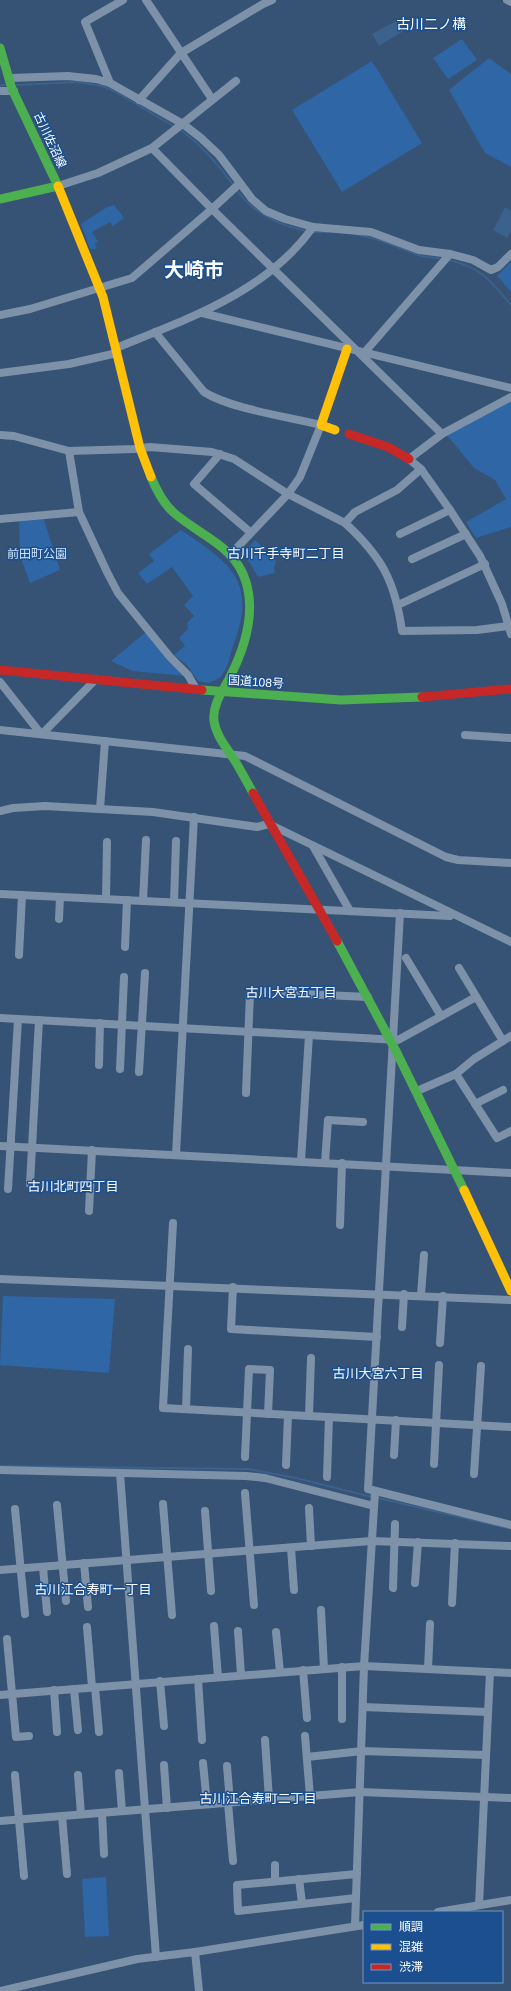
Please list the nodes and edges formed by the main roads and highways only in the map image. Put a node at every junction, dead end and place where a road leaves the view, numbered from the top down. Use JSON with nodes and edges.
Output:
{"nodes":[{"id":1,"x":0,"y":48,"type":"edge"},
{"id":2,"x":58,"y":186,"type":"junction"},
{"id":3,"x":0,"y":199,"type":"edge"},
{"id":4,"x":348,"y":349,"type":"road end"},
{"id":5,"x":335,"y":430,"type":"dead end"},
{"id":6,"x":349,"y":434,"type":"dead end"},
{"id":7,"x":409,"y":459,"type":"road end"},
{"id":8,"x":0,"y":670,"type":"edge"},
{"id":9,"x":511,"y":689,"type":"edge"},
{"id":10,"x":220,"y":692,"type":"junction"},
{"id":11,"x":511,"y":1291,"type":"edge"}],
"edges":[{"from":1,"to":2,"type":"main road","name":"古川佐沼線"},
{"from":2,"to":3,"type":"main road","name":"古川佐沼線"},
{"from":2,"to":10,"type":"main road"},
{"from":4,"to":5,"type":"main road"},
{"from":6,"to":7,"type":"main road"},
{"from":8,"to":10,"type":"main road","name":"国道108号"},
{"from":9,"to":10,"type":"main road","name":"国道108号"},
{"from":10,"to":11,"type":"main road"}]}
